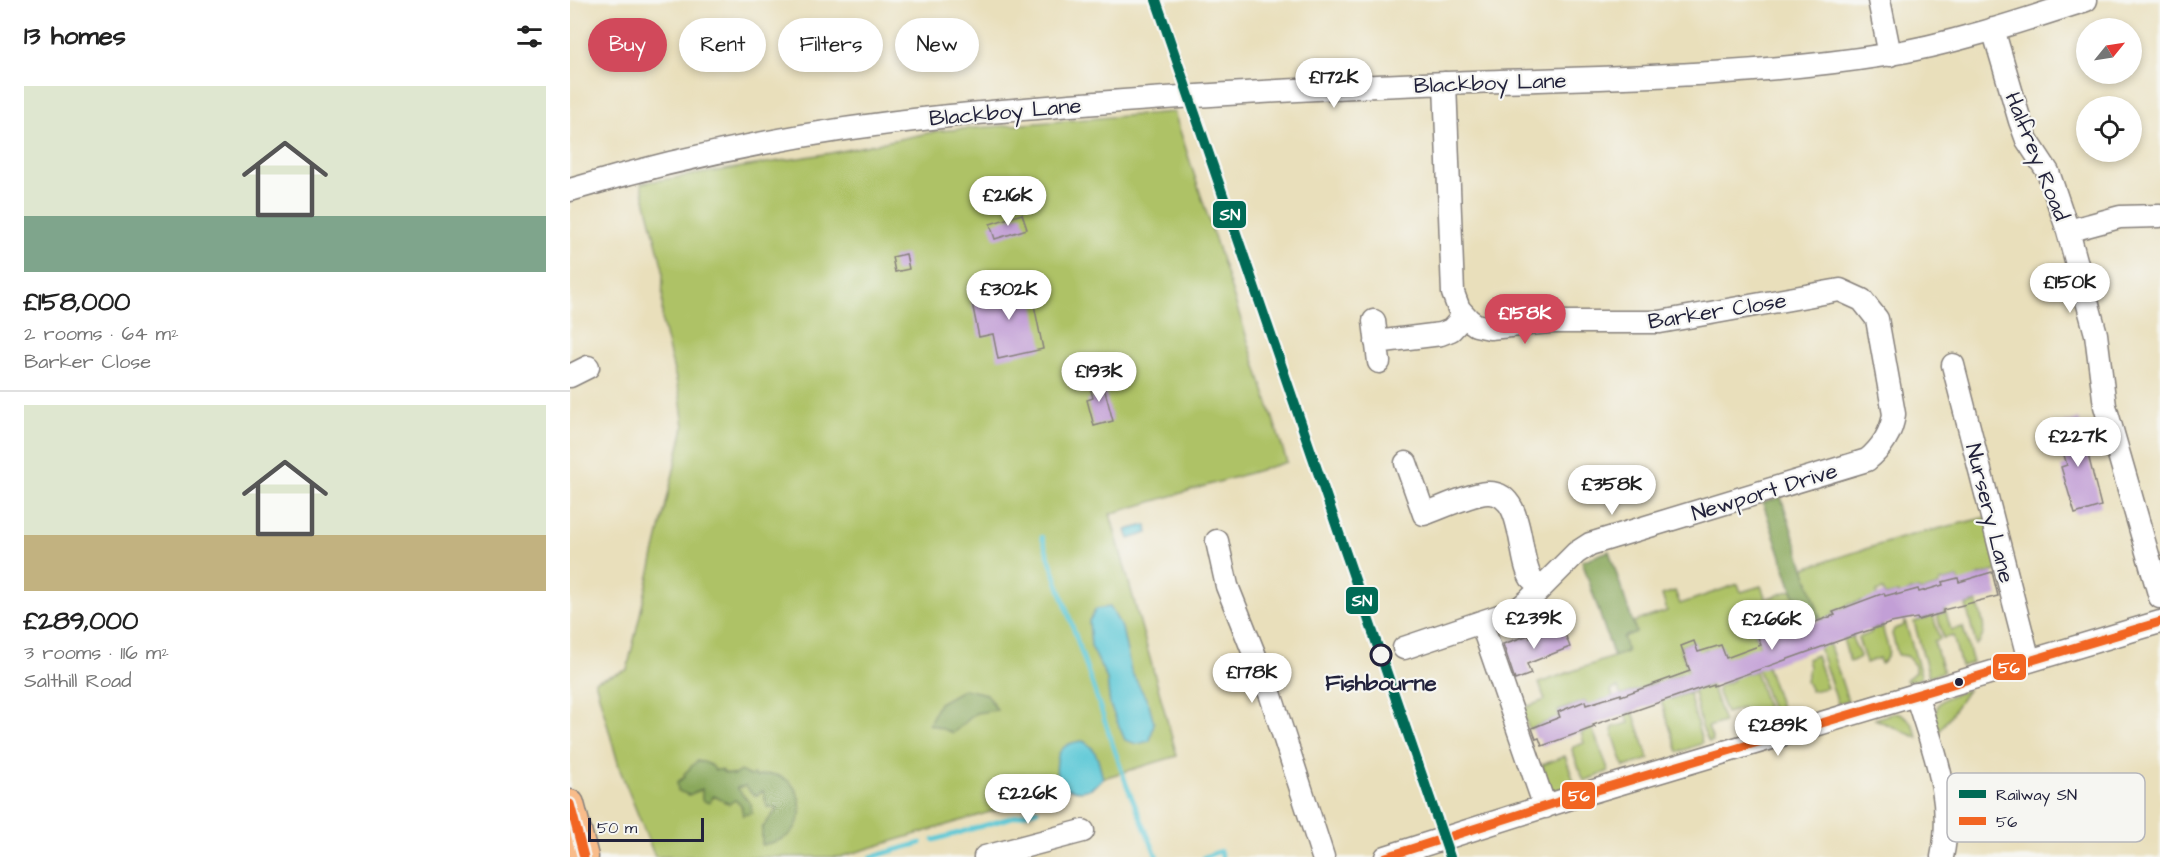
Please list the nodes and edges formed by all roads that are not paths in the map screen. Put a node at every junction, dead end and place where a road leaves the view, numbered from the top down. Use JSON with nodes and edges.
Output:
{"nodes":[{"id":1,"x":1879,"y":0,"type":"edge"},
{"id":2,"x":2086,"y":0,"type":"edge"},
{"id":3,"x":1993,"y":29,"type":"junction"},
{"id":4,"x":1890,"y":55,"type":"junction"},
{"id":5,"x":1445,"y":83,"type":"junction"},
{"id":6,"x":570,"y":190,"type":"edge"},
{"id":7,"x":2160,"y":216,"type":"edge"},
{"id":8,"x":2067,"y":231,"type":"junction"},
{"id":9,"x":1862,"y":300,"type":"joint"},
{"id":10,"x":1464,"y":316,"type":"junction"},
{"id":11,"x":1376,"y":342,"type":"dead end"},
{"id":12,"x":1953,"y":364,"type":"dead end"},
{"id":13,"x":1406,"y":463,"type":"dead end"},
{"id":14,"x":1217,"y":541,"type":"dead end"},
{"id":15,"x":1542,"y":587,"type":"junction"},
{"id":16,"x":2160,"y":597,"type":"edge"},
{"id":17,"x":1481,"y":622,"type":"junction"},
{"id":18,"x":2160,"y":622,"type":"edge"},
{"id":19,"x":1404,"y":648,"type":"dead end"},
{"id":20,"x":2029,"y":661,"type":"junction"},
{"id":21,"x":1916,"y":694,"type":"junction"},
{"id":22,"x":570,"y":804,"type":"edge"},
{"id":23,"x":1545,"y":807,"type":"junction"},
{"id":24,"x":1083,"y":831,"type":"dead end"},
{"id":25,"x":584,"y":857,"type":"edge"},
{"id":26,"x":985,"y":857,"type":"edge"},
{"id":27,"x":1323,"y":857,"type":"edge"},
{"id":28,"x":1386,"y":857,"type":"edge"},
{"id":29,"x":1942,"y":857,"type":"edge"}],
"edges":[{"from":1,"to":4,"type":"street"},
{"from":2,"to":3,"type":"street","name":"Blackboy Lane"},
{"from":3,"to":4,"type":"street","name":"Blackboy Lane"},
{"from":3,"to":8,"type":"street","name":"Halfrey Road"},
{"from":4,"to":5,"type":"street","name":"Blackboy Lane"},
{"from":5,"to":6,"type":"street","name":"Blackboy Lane"},
{"from":5,"to":10,"type":"street"},
{"from":7,"to":8,"type":"street"},
{"from":8,"to":16,"type":"street","name":"Halfrey Road"},
{"from":9,"to":10,"type":"street","name":"Barker Close"},
{"from":9,"to":15,"type":"street","name":"Newport Drive"},
{"from":10,"to":11,"type":"street"},
{"from":12,"to":20,"type":"street","name":"Nursery Lane"},
{"from":13,"to":15,"type":"street"},
{"from":14,"to":27,"type":"street"},
{"from":15,"to":17,"type":"street","name":"Newport Drive"},
{"from":17,"to":19,"type":"street","name":"Newport Drive"},
{"from":17,"to":23,"type":"street"},
{"from":18,"to":20,"type":"street"},
{"from":20,"to":21,"type":"street"},
{"from":21,"to":23,"type":"street"},
{"from":21,"to":29,"type":"street"},
{"from":22,"to":25,"type":"main road"},
{"from":23,"to":28,"type":"street"},
{"from":24,"to":26,"type":"street"}]}
